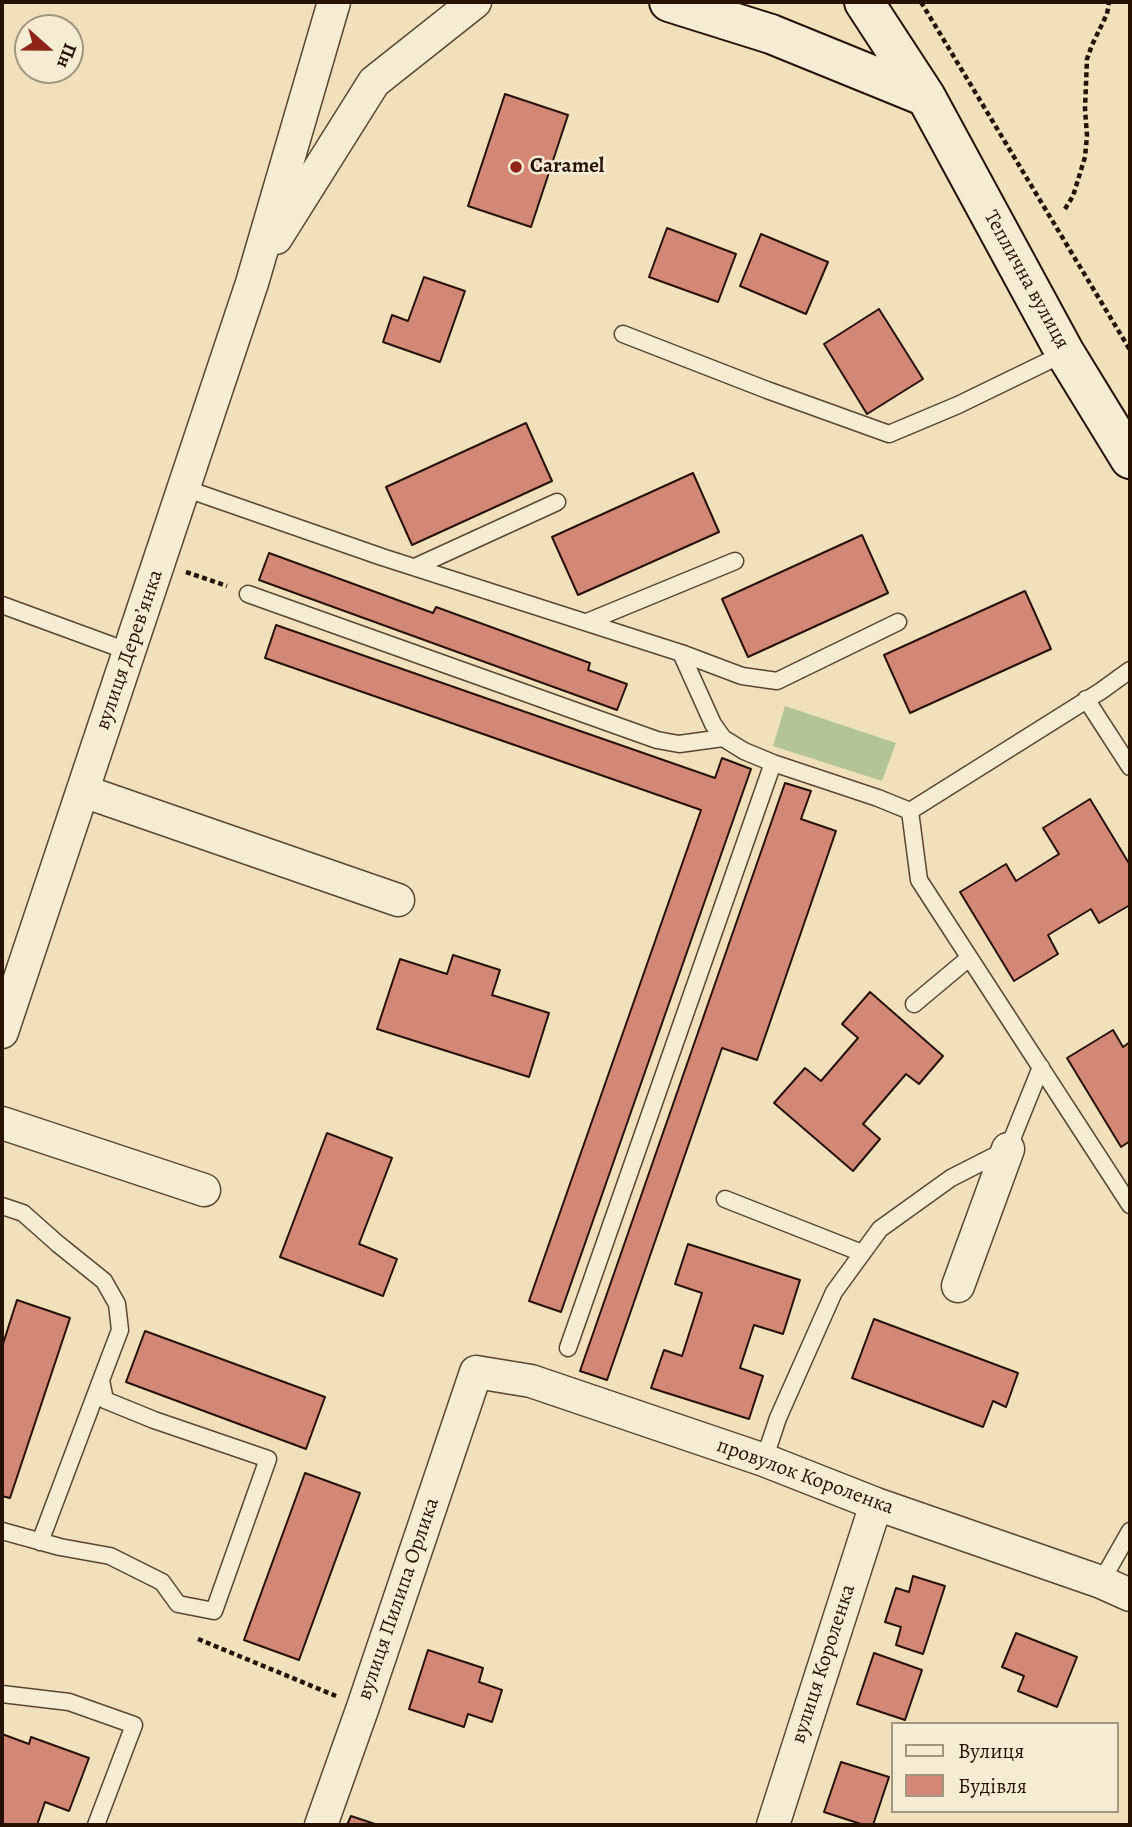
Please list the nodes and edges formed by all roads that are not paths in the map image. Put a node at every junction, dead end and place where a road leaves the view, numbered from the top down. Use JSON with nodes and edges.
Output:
{"nodes":[{"id":1,"x":334,"y":2,"type":"edge"},
{"id":2,"x":475,"y":2,"type":"edge"},
{"id":3,"x":669,"y":2,"type":"edge"},
{"id":4,"x":864,"y":2,"type":"edge"},
{"id":5,"x":926,"y":97,"type":"junction"},
{"id":6,"x":257,"y":268,"type":"junction"},
{"id":7,"x":623,"y":334,"type":"dead end"},
{"id":8,"x":1065,"y":353,"type":"junction"},
{"id":9,"x":1130,"y":459,"type":"edge"},
{"id":10,"x":184,"y":488,"type":"junction"},
{"id":11,"x":557,"y":502,"type":"dead end"},
{"id":12,"x":734,"y":561,"type":"dead end"},
{"id":13,"x":415,"y":567,"type":"junction"},
{"id":14,"x":248,"y":594,"type":"road end"},
{"id":15,"x":2,"y":605,"type":"edge"},
{"id":16,"x":586,"y":622,"type":"junction"},
{"id":17,"x":898,"y":622,"type":"dead end"},
{"id":18,"x":130,"y":652,"type":"junction"},
{"id":19,"x":681,"y":653,"type":"junction"},
{"id":20,"x":1130,"y":670,"type":"edge"},
{"id":21,"x":1086,"y":699,"type":"junction"},
{"id":22,"x":723,"y":737,"type":"junction"},
{"id":23,"x":773,"y":763,"type":"junction"},
{"id":24,"x":1130,"y":767,"type":"edge"},
{"id":25,"x":83,"y":791,"type":"junction"},
{"id":26,"x":910,"y":811,"type":"junction"},
{"id":27,"x":398,"y":900,"type":"dead end"},
{"id":28,"x":969,"y":958,"type":"junction"},
{"id":29,"x":914,"y":1004,"type":"dead end"},
{"id":30,"x":2,"y":1032,"type":"edge"},
{"id":31,"x":1041,"y":1067,"type":"junction"},
{"id":32,"x":2,"y":1123,"type":"edge"},
{"id":33,"x":1008,"y":1149,"type":"junction"},
{"id":34,"x":204,"y":1190,"type":"dead end"},
{"id":35,"x":725,"y":1199,"type":"dead end"},
{"id":36,"x":1130,"y":1205,"type":"edge"},
{"id":37,"x":2,"y":1206,"type":"edge"},
{"id":38,"x":862,"y":1253,"type":"junction"},
{"id":39,"x":958,"y":1286,"type":"dead end"},
{"id":40,"x":568,"y":1348,"type":"dead end"},
{"id":41,"x":476,"y":1371,"type":"joint"},
{"id":42,"x":101,"y":1380,"type":"junction"},
{"id":43,"x":764,"y":1460,"type":"junction"},
{"id":44,"x":876,"y":1504,"type":"junction"},
{"id":45,"x":2,"y":1531,"type":"edge"},
{"id":46,"x":1130,"y":1531,"type":"edge"},
{"id":47,"x":40,"y":1542,"type":"junction"},
{"id":48,"x":1101,"y":1582,"type":"junction"},
{"id":49,"x":1130,"y":1595,"type":"edge"},
{"id":50,"x":2,"y":1694,"type":"edge"},
{"id":51,"x":96,"y":1825,"type":"edge"},
{"id":52,"x":321,"y":1825,"type":"edge"},
{"id":53,"x":774,"y":1825,"type":"edge"}],
"edges":[{"from":1,"to":6,"type":"street"},
{"from":2,"to":6,"type":"street"},
{"from":3,"to":5,"type":"main road"},
{"from":4,"to":5,"type":"main road","name":"Теплична вулиця"},
{"from":5,"to":8,"type":"main road","name":"Теплична вулиця"},
{"from":6,"to":10,"type":"street","name":"вулиця Деревʼянка"},
{"from":7,"to":8,"type":"lane"},
{"from":8,"to":9,"type":"main road","name":"Теплична вулиця"},
{"from":10,"to":13,"type":"lane"},
{"from":10,"to":18,"type":"street","name":"вулиця Деревʼянка"},
{"from":11,"to":13,"type":"lane"},
{"from":12,"to":16,"type":"lane"},
{"from":13,"to":16,"type":"lane"},
{"from":14,"to":22,"type":"lane"},
{"from":15,"to":18,"type":"lane"},
{"from":16,"to":19,"type":"lane"},
{"from":17,"to":19,"type":"lane"},
{"from":18,"to":25,"type":"street","name":"вулиця Деревʼянка"},
{"from":19,"to":22,"type":"lane"},
{"from":20,"to":21,"type":"lane"},
{"from":21,"to":24,"type":"lane"},
{"from":21,"to":26,"type":"lane"},
{"from":22,"to":23,"type":"lane"},
{"from":23,"to":26,"type":"lane"},
{"from":23,"to":40,"type":"lane"},
{"from":25,"to":27,"type":"street"},
{"from":25,"to":30,"type":"street","name":"вулиця Деревʼянка"},
{"from":26,"to":28,"type":"lane"},
{"from":28,"to":29,"type":"lane"},
{"from":28,"to":31,"type":"lane"},
{"from":31,"to":33,"type":"lane"},
{"from":31,"to":36,"type":"lane"},
{"from":32,"to":34,"type":"street"},
{"from":33,"to":38,"type":"lane"},
{"from":33,"to":39,"type":"street"},
{"from":35,"to":38,"type":"lane"},
{"from":37,"to":42,"type":"lane"},
{"from":38,"to":43,"type":"lane"},
{"from":41,"to":43,"type":"street","name":"провулок Короленка"},
{"from":41,"to":52,"type":"street","name":"вулиця Пилипа Орлика"},
{"from":42,"to":47,"type":"lane"},
{"from":42,"to":47,"type":"lane"},
{"from":43,"to":44,"type":"street","name":"провулок Короленка"},
{"from":44,"to":48,"type":"street","name":"провулок Короленка"},
{"from":44,"to":53,"type":"street","name":"вулиця Короленка"},
{"from":45,"to":47,"type":"lane"},
{"from":46,"to":48,"type":"lane"},
{"from":48,"to":49,"type":"street","name":"провулок Короленка"},
{"from":50,"to":51,"type":"lane"}]}
